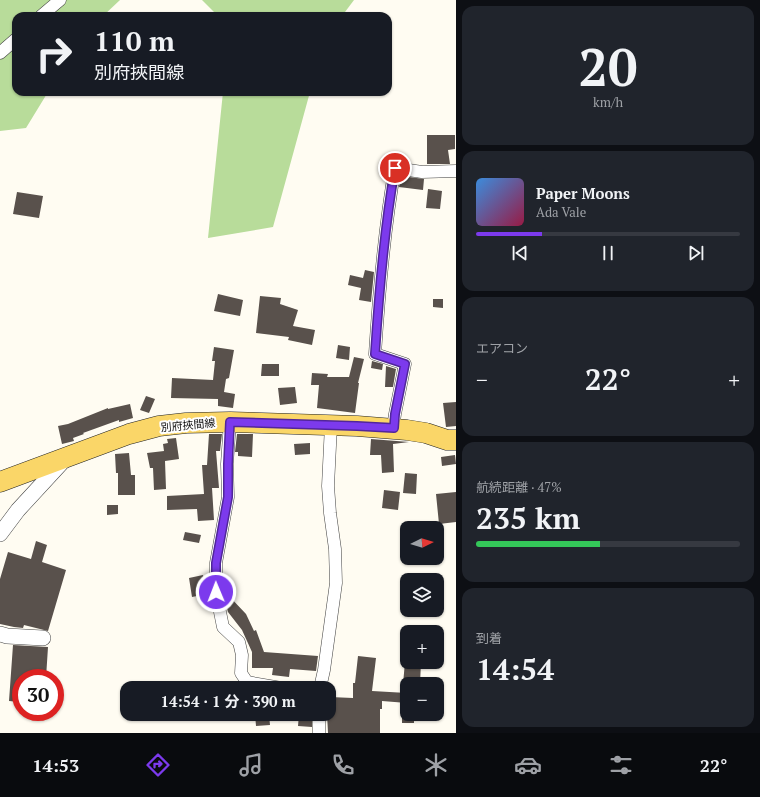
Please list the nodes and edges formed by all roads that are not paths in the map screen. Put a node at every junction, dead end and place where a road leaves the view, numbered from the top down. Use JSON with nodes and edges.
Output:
{"nodes":[{"id":1,"x":60,"y":0,"type":"edge"},
{"id":2,"x":46,"y":12,"type":"edge"},
{"id":3,"x":12,"y":42,"type":"edge"},
{"id":4,"x":0,"y":53,"type":"edge"},
{"id":5,"x":456,"y":171,"type":"edge"},
{"id":6,"x":230,"y":422,"type":"junction"},
{"id":7,"x":331,"y":425,"type":"junction"},
{"id":8,"x":394,"y":428,"type":"junction"},
{"id":9,"x":456,"y":440,"type":"edge"},
{"id":10,"x":68,"y":456,"type":"junction"},
{"id":11,"x":0,"y":482,"type":"edge"},
{"id":12,"x":0,"y":534,"type":"edge"},
{"id":13,"x":0,"y":634,"type":"edge"},
{"id":14,"x":43,"y":638,"type":"dead end"},
{"id":15,"x":246,"y":681,"type":"edge"},
{"id":16,"x":321,"y":681,"type":"edge"},
{"id":17,"x":319,"y":721,"type":"edge"},
{"id":18,"x":319,"y":733,"type":"edge"}],
"edges":[{"from":1,"to":2,"type":"street"},
{"from":3,"to":4,"type":"street"},
{"from":5,"to":8,"type":"street"},
{"from":6,"to":7,"type":"main road","name":"別府挾間線"},
{"from":6,"to":10,"type":"main road","name":"別府挾間線"},
{"from":6,"to":15,"type":"street"},
{"from":7,"to":8,"type":"main road","name":"別府挾間線"},
{"from":7,"to":16,"type":"street"},
{"from":8,"to":9,"type":"main road","name":"別府挾間線"},
{"from":10,"to":11,"type":"main road","name":"別府挾間線"},
{"from":10,"to":12,"type":"street"},
{"from":13,"to":14,"type":"street"},
{"from":17,"to":18,"type":"street"}]}
